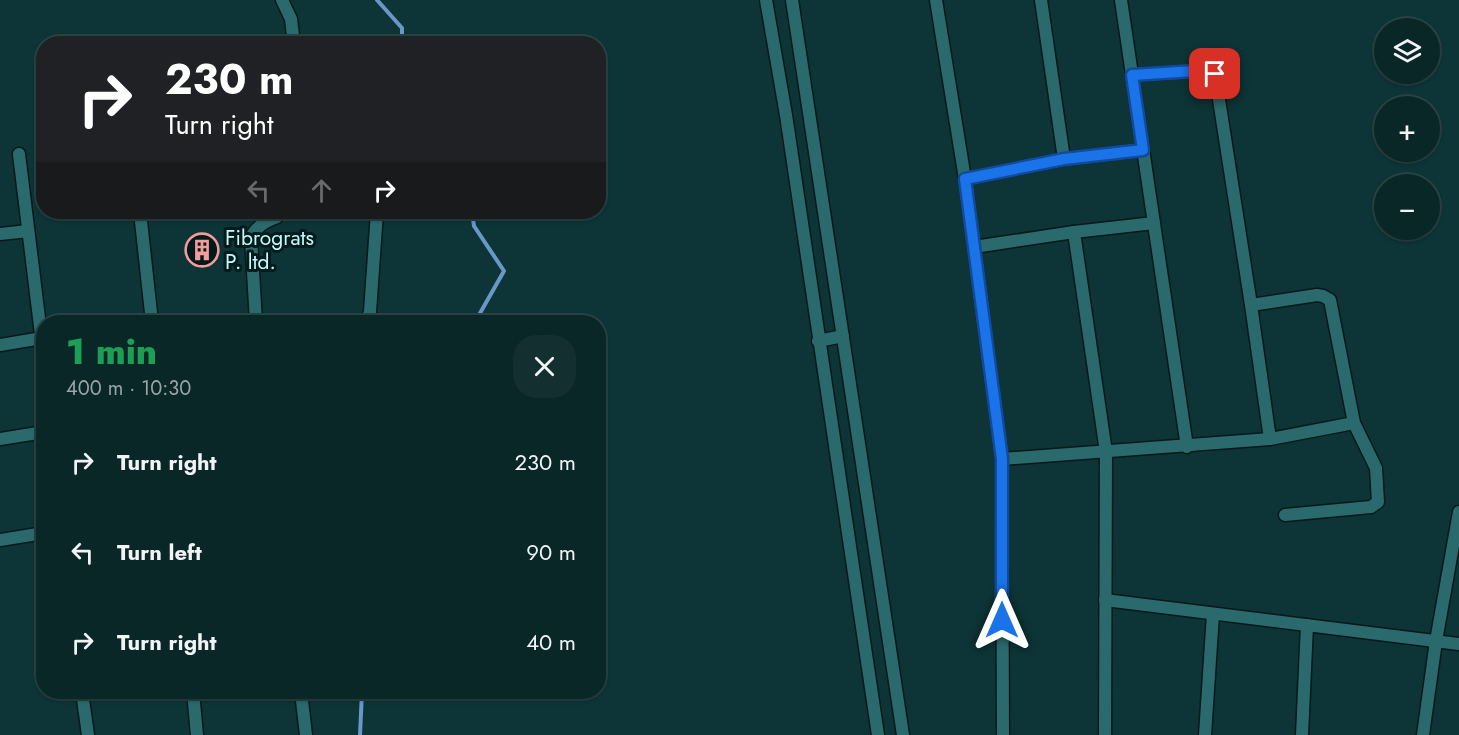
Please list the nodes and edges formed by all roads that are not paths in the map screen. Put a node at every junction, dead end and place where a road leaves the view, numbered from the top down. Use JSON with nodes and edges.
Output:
{"nodes":[{"id":1,"x":282,"y":0,"type":"edge"},
{"id":2,"x":766,"y":0,"type":"edge"},
{"id":3,"x":792,"y":0,"type":"edge"},
{"id":4,"x":936,"y":0,"type":"edge"},
{"id":5,"x":1041,"y":0,"type":"edge"},
{"id":6,"x":1121,"y":0,"type":"edge"},
{"id":7,"x":293,"y":36,"type":"edge"},
{"id":8,"x":1132,"y":75,"type":"junction"},
{"id":9,"x":1143,"y":150,"type":"junction"},
{"id":10,"x":19,"y":154,"type":"dead end"},
{"id":11,"x":1064,"y":159,"type":"junction"},
{"id":12,"x":965,"y":179,"type":"junction"},
{"id":13,"x":141,"y":219,"type":"edge"},
{"id":14,"x":270,"y":219,"type":"edge"},
{"id":15,"x":377,"y":219,"type":"edge"},
{"id":16,"x":1154,"y":223,"type":"junction"},
{"id":17,"x":28,"y":231,"type":"junction"},
{"id":18,"x":1074,"y":232,"type":"junction"},
{"id":19,"x":0,"y":234,"type":"edge"},
{"id":20,"x":974,"y":247,"type":"junction"},
{"id":21,"x":1251,"y":305,"type":"junction"},
{"id":22,"x":39,"y":315,"type":"edge"},
{"id":23,"x":151,"y":315,"type":"edge"},
{"id":24,"x":256,"y":315,"type":"edge"},
{"id":25,"x":369,"y":315,"type":"edge"},
{"id":26,"x":843,"y":336,"type":"junction"},
{"id":27,"x":36,"y":339,"type":"edge"},
{"id":28,"x":819,"y":341,"type":"junction"},
{"id":29,"x":0,"y":345,"type":"edge"},
{"id":30,"x":1354,"y":423,"type":"junction"},
{"id":31,"x":36,"y":433,"type":"edge"},
{"id":32,"x":0,"y":439,"type":"edge"},
{"id":33,"x":1270,"y":440,"type":"junction"},
{"id":34,"x":1188,"y":447,"type":"junction"},
{"id":35,"x":1106,"y":452,"type":"junction"},
{"id":36,"x":1002,"y":459,"type":"junction"},
{"id":37,"x":1459,"y":512,"type":"edge"},
{"id":38,"x":1285,"y":515,"type":"dead end"},
{"id":39,"x":36,"y":534,"type":"edge"},
{"id":40,"x":0,"y":540,"type":"edge"},
{"id":41,"x":1105,"y":600,"type":"junction"},
{"id":42,"x":1213,"y":614,"type":"junction"},
{"id":43,"x":1307,"y":625,"type":"junction"},
{"id":44,"x":1436,"y":641,"type":"junction"},
{"id":45,"x":1459,"y":644,"type":"edge"},
{"id":46,"x":83,"y":699,"type":"edge"},
{"id":47,"x":194,"y":699,"type":"edge"},
{"id":48,"x":303,"y":699,"type":"edge"},
{"id":49,"x":88,"y":735,"type":"edge"},
{"id":50,"x":197,"y":735,"type":"edge"},
{"id":51,"x":306,"y":735,"type":"edge"},
{"id":52,"x":878,"y":735,"type":"edge"},
{"id":53,"x":903,"y":735,"type":"edge"},
{"id":54,"x":1003,"y":735,"type":"edge"},
{"id":55,"x":1105,"y":735,"type":"edge"},
{"id":56,"x":1205,"y":735,"type":"edge"},
{"id":57,"x":1302,"y":735,"type":"edge"},
{"id":58,"x":1423,"y":735,"type":"edge"}],
"edges":[{"from":1,"to":7,"type":"street"},
{"from":2,"to":28,"type":"street"},
{"from":3,"to":26,"type":"street"},
{"from":4,"to":12,"type":"street"},
{"from":5,"to":11,"type":"street"},
{"from":6,"to":8,"type":"street"},
{"from":8,"to":9,"type":"street"},
{"from":8,"to":21,"type":"street"},
{"from":9,"to":11,"type":"street"},
{"from":9,"to":16,"type":"street"},
{"from":10,"to":17,"type":"street"},
{"from":11,"to":12,"type":"street"},
{"from":12,"to":20,"type":"street"},
{"from":13,"to":23,"type":"street"},
{"from":14,"to":24,"type":"street"},
{"from":15,"to":25,"type":"street"},
{"from":16,"to":18,"type":"street"},
{"from":16,"to":34,"type":"street"},
{"from":17,"to":19,"type":"street"},
{"from":17,"to":22,"type":"street"},
{"from":18,"to":20,"type":"street"},
{"from":18,"to":35,"type":"street"},
{"from":20,"to":36,"type":"street"},
{"from":21,"to":30,"type":"street"},
{"from":21,"to":33,"type":"street"},
{"from":26,"to":28,"type":"street"},
{"from":26,"to":53,"type":"street"},
{"from":27,"to":29,"type":"street"},
{"from":28,"to":52,"type":"street"},
{"from":30,"to":33,"type":"street"},
{"from":30,"to":38,"type":"street"},
{"from":31,"to":32,"type":"street"},
{"from":33,"to":34,"type":"street"},
{"from":34,"to":35,"type":"street"},
{"from":35,"to":36,"type":"street"},
{"from":35,"to":41,"type":"street"},
{"from":36,"to":54,"type":"street"},
{"from":37,"to":44,"type":"street"},
{"from":39,"to":40,"type":"street"},
{"from":41,"to":42,"type":"street"},
{"from":41,"to":55,"type":"street"},
{"from":42,"to":43,"type":"street"},
{"from":42,"to":56,"type":"street"},
{"from":43,"to":44,"type":"street"},
{"from":43,"to":57,"type":"street"},
{"from":44,"to":45,"type":"street"},
{"from":44,"to":58,"type":"street"},
{"from":46,"to":49,"type":"street"},
{"from":47,"to":50,"type":"street"},
{"from":48,"to":51,"type":"street"}]}
